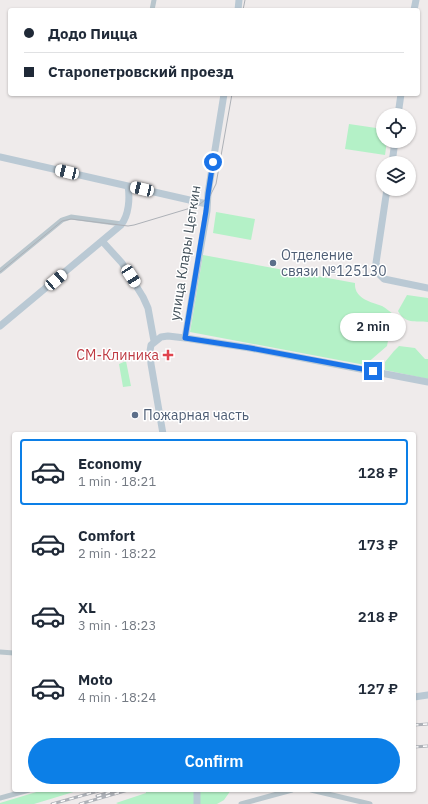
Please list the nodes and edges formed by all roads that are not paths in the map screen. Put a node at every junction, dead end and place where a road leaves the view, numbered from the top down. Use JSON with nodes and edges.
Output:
{"nodes":[{"id":1,"x":224,"y":96,"type":"edge"},
{"id":2,"x":401,"y":96,"type":"edge"},
{"id":3,"x":399,"y":108,"type":"edge"},
{"id":4,"x":0,"y":157,"type":"edge"},
{"id":5,"x":128,"y":186,"type":"junction"},
{"id":6,"x":386,"y":196,"type":"edge"},
{"id":7,"x":207,"y":204,"type":"junction"},
{"id":8,"x":122,"y":224,"type":"junction"},
{"id":9,"x":102,"y":241,"type":"junction"},
{"id":10,"x":0,"y":271,"type":"edge"},
{"id":11,"x":428,"y":288,"type":"edge"},
{"id":12,"x":0,"y":326,"type":"edge"},
{"id":13,"x":185,"y":338,"type":"junction"},
{"id":14,"x":154,"y":341,"type":"junction"},
{"id":15,"x":428,"y":382,"type":"edge"},
{"id":16,"x":163,"y":432,"type":"edge"},
{"id":17,"x":0,"y":652,"type":"edge"},
{"id":18,"x":12,"y":653,"type":"edge"},
{"id":19,"x":428,"y":695,"type":"edge"},
{"id":20,"x":416,"y":696,"type":"edge"},
{"id":21,"x":22,"y":792,"type":"edge"},
{"id":22,"x":197,"y":792,"type":"edge"},
{"id":23,"x":285,"y":792,"type":"edge"},
{"id":24,"x":319,"y":792,"type":"edge"},
{"id":25,"x":0,"y":798,"type":"edge"},
{"id":26,"x":198,"y":804,"type":"edge"},
{"id":27,"x":241,"y":804,"type":"edge"},
{"id":28,"x":370,"y":804,"type":"edge"}],
"edges":[{"from":1,"to":7,"type":"street","name":"улица Клары Цеткин"},
{"from":2,"to":3,"type":"street"},
{"from":4,"to":5,"type":"street"},
{"from":5,"to":7,"type":"street"},
{"from":5,"to":8,"type":"street"},
{"from":6,"to":11,"type":"street"},
{"from":7,"to":13,"type":"street","name":"улица Клары Цеткин"},
{"from":8,"to":9,"type":"street"},
{"from":8,"to":10,"type":"street"},
{"from":9,"to":12,"type":"street"},
{"from":9,"to":14,"type":"street","name":"улица Клары Цеткин"},
{"from":13,"to":14,"type":"street","name":"улица Клары Цеткин"},
{"from":13,"to":15,"type":"street"},
{"from":14,"to":16,"type":"street","name":"улица Клары Цеткин"},
{"from":17,"to":18,"type":"street"},
{"from":19,"to":20,"type":"street"},
{"from":21,"to":25,"type":"street"},
{"from":22,"to":26,"type":"street"},
{"from":23,"to":27,"type":"street"},
{"from":24,"to":28,"type":"street"}]}
